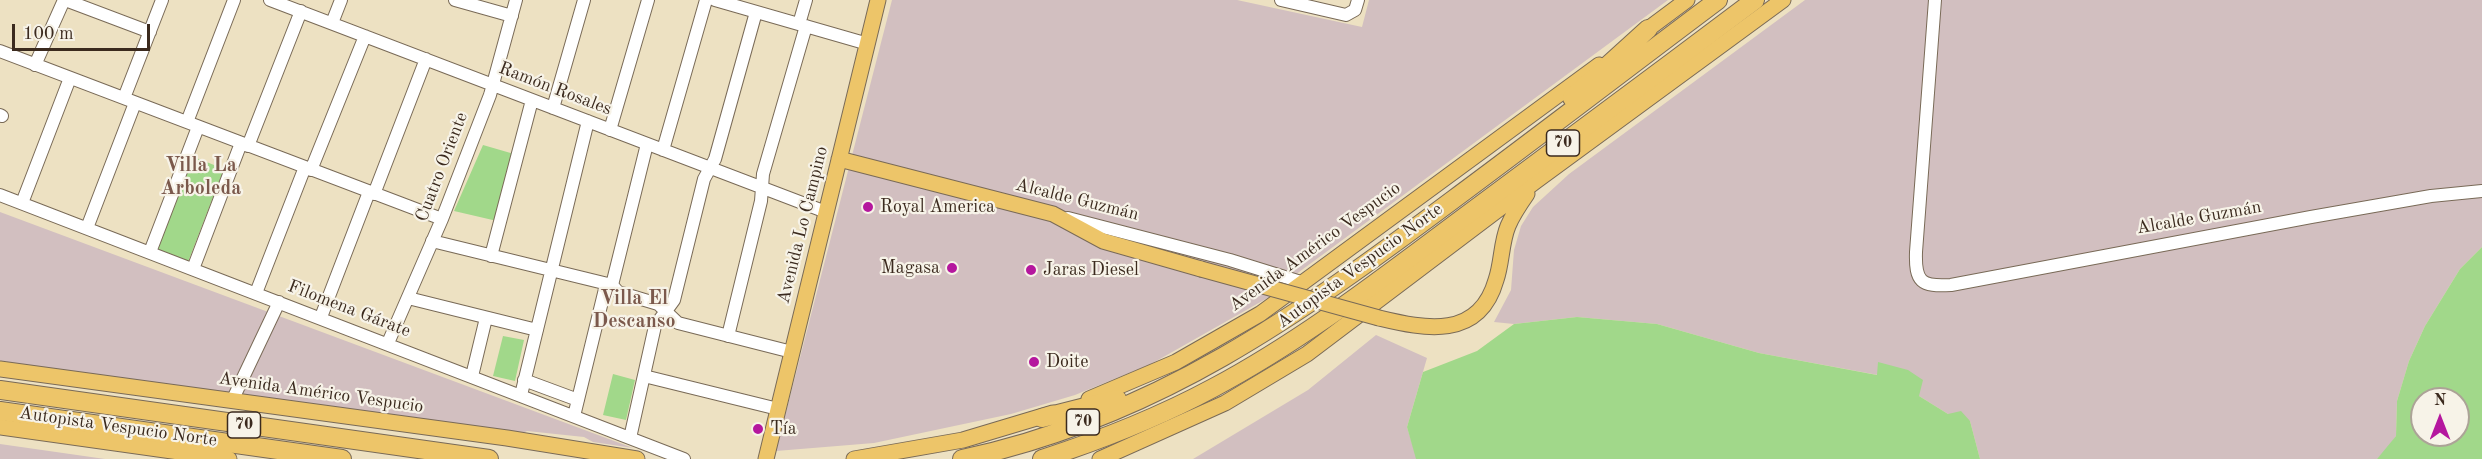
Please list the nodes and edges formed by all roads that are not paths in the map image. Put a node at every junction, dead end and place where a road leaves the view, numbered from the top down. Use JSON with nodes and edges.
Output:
{"nodes":[{"id":1,"x":65,"y":0,"type":"edge"},
{"id":2,"x":162,"y":0,"type":"edge"},
{"id":3,"x":234,"y":0,"type":"edge"},
{"id":4,"x":271,"y":0,"type":"edge"},
{"id":5,"x":341,"y":0,"type":"edge"},
{"id":6,"x":455,"y":0,"type":"edge"},
{"id":7,"x":516,"y":0,"type":"edge"},
{"id":8,"x":584,"y":0,"type":"edge"},
{"id":9,"x":648,"y":0,"type":"edge"},
{"id":10,"x":706,"y":0,"type":"edge"},
{"id":11,"x":715,"y":0,"type":"edge"},
{"id":12,"x":806,"y":0,"type":"edge"},
{"id":13,"x":878,"y":0,"type":"edge"},
{"id":14,"x":1281,"y":0,"type":"edge"},
{"id":15,"x":1358,"y":0,"type":"edge"},
{"id":16,"x":1687,"y":0,"type":"edge"},
{"id":17,"x":1718,"y":0,"type":"edge"},
{"id":18,"x":1755,"y":0,"type":"edge"},
{"id":19,"x":1783,"y":0,"type":"edge"},
{"id":20,"x":1935,"y":0,"type":"edge"},
{"id":21,"x":469,"y":2,"type":"edge"},
{"id":22,"x":301,"y":12,"type":"junction"},
{"id":23,"x":756,"y":12,"type":"junction"},
{"id":24,"x":512,"y":16,"type":"junction"},
{"id":25,"x":332,"y":24,"type":"junction"},
{"id":26,"x":802,"y":25,"type":"junction"},
{"id":27,"x":1648,"y":29,"type":"junction"},
{"id":28,"x":150,"y":32,"type":"junction"},
{"id":29,"x":365,"y":36,"type":"junction"},
{"id":30,"x":868,"y":44,"type":"junction"},
{"id":31,"x":0,"y":51,"type":"edge"},
{"id":32,"x":426,"y":59,"type":"junction"},
{"id":33,"x":35,"y":65,"type":"junction"},
{"id":34,"x":70,"y":78,"type":"junction"},
{"id":35,"x":493,"y":84,"type":"junction"},
{"id":36,"x":129,"y":100,"type":"junction"},
{"id":37,"x":532,"y":100,"type":"junction"},
{"id":38,"x":553,"y":108,"type":"junction"},
{"id":39,"x":588,"y":122,"type":"junction"},
{"id":40,"x":192,"y":124,"type":"junction"},
{"id":41,"x":610,"y":130,"type":"junction"},
{"id":42,"x":245,"y":144,"type":"junction"},
{"id":43,"x":647,"y":144,"type":"junction"},
{"id":44,"x":1526,"y":145,"type":"junction"},
{"id":45,"x":663,"y":150,"type":"junction"},
{"id":46,"x":839,"y":159,"type":"junction"},
{"id":47,"x":710,"y":168,"type":"junction"},
{"id":48,"x":308,"y":169,"type":"junction"},
{"id":49,"x":1536,"y":181,"type":"junction"},
{"id":50,"x":762,"y":188,"type":"junction"},
{"id":51,"x":2482,"y":191,"type":"edge"},
{"id":52,"x":371,"y":193,"type":"junction"},
{"id":53,"x":0,"y":195,"type":"edge"},
{"id":54,"x":22,"y":203,"type":"junction"},
{"id":55,"x":826,"y":212,"type":"junction"},
{"id":56,"x":1053,"y":214,"type":"junction"},
{"id":57,"x":441,"y":219,"type":"junction"},
{"id":58,"x":87,"y":228,"type":"junction"},
{"id":59,"x":432,"y":241,"type":"junction"},
{"id":60,"x":150,"y":252,"type":"junction"},
{"id":61,"x":491,"y":256,"type":"junction"},
{"id":62,"x":193,"y":268,"type":"junction"},
{"id":63,"x":551,"y":271,"type":"junction"},
{"id":64,"x":1304,"y":282,"type":"junction"},
{"id":65,"x":609,"y":285,"type":"junction"},
{"id":66,"x":256,"y":293,"type":"junction"},
{"id":67,"x":408,"y":298,"type":"junction"},
{"id":68,"x":279,"y":302,"type":"junction"},
{"id":69,"x":666,"y":312,"type":"junction"},
{"id":70,"x":321,"y":317,"type":"junction"},
{"id":71,"x":486,"y":318,"type":"junction"},
{"id":72,"x":537,"y":330,"type":"junction"},
{"id":73,"x":728,"y":336,"type":"junction"},
{"id":74,"x":388,"y":343,"type":"junction"},
{"id":75,"x":792,"y":352,"type":"junction"},
{"id":76,"x":0,"y":369,"type":"edge"},
{"id":77,"x":1198,"y":371,"type":"junction"},
{"id":78,"x":472,"y":376,"type":"junction"},
{"id":79,"x":644,"y":376,"type":"junction"},
{"id":80,"x":525,"y":380,"type":"junction"},
{"id":81,"x":1214,"y":388,"type":"junction"},
{"id":82,"x":0,"y":390,"type":"edge"},
{"id":83,"x":521,"y":395,"type":"junction"},
{"id":84,"x":578,"y":400,"type":"junction"},
{"id":85,"x":232,"y":401,"type":"junction"},
{"id":86,"x":778,"y":409,"type":"junction"},
{"id":87,"x":0,"y":411,"type":"edge"},
{"id":88,"x":574,"y":416,"type":"junction"},
{"id":89,"x":1042,"y":418,"type":"junction"},
{"id":90,"x":0,"y":427,"type":"edge"},
{"id":91,"x":630,"y":438,"type":"junction"},
{"id":92,"x":197,"y":457,"type":"edge"},
{"id":93,"x":229,"y":459,"type":"edge"},
{"id":94,"x":342,"y":459,"type":"edge"},
{"id":95,"x":489,"y":459,"type":"edge"},
{"id":96,"x":637,"y":459,"type":"edge"},
{"id":97,"x":684,"y":459,"type":"edge"},
{"id":98,"x":766,"y":459,"type":"edge"},
{"id":99,"x":854,"y":459,"type":"edge"},
{"id":100,"x":962,"y":459,"type":"edge"},
{"id":101,"x":1042,"y":459,"type":"edge"},
{"id":102,"x":1082,"y":459,"type":"edge"},
{"id":103,"x":1100,"y":459,"type":"edge"}],
"edges":[{"from":1,"to":28,"type":"street"},
{"from":1,"to":33,"type":"street"},
{"from":2,"to":28,"type":"street"},
{"from":3,"to":40,"type":"street"},
{"from":4,"to":22,"type":"street","name":"Ramón Rosales"},
{"from":5,"to":25,"type":"street"},
{"from":6,"to":21,"type":"street"},
{"from":7,"to":24,"type":"street","name":"Cuatro Oriente"},
{"from":8,"to":38,"type":"street"},
{"from":9,"to":41,"type":"street"},
{"from":10,"to":45,"type":"street"},
{"from":11,"to":23,"type":"street"},
{"from":12,"to":26,"type":"street"},
{"from":13,"to":30,"type":"main road","name":"Avenida Lo Campino"},
{"from":14,"to":15,"type":"street"},
{"from":16,"to":27,"type":"main road","name":"Avenida Américo Vespucio"},
{"from":17,"to":44,"type":"highway","name":"Autopista Vespucio Norte","number":"70"},
{"from":18,"to":81,"type":"highway","name":"Autopista Vespucio Norte","number":"70"},
{"from":19,"to":49,"type":"main road"},
{"from":20,"to":51,"type":"street","name":"Alcalde Guzmán"},
{"from":21,"to":24,"type":"street"},
{"from":22,"to":25,"type":"street","name":"Ramón Rosales"},
{"from":22,"to":42,"type":"street"},
{"from":23,"to":26,"type":"street"},
{"from":23,"to":47,"type":"street"},
{"from":24,"to":35,"type":"street","name":"Cuatro Oriente"},
{"from":25,"to":29,"type":"street","name":"Ramón Rosales"},
{"from":26,"to":30,"type":"street"},
{"from":26,"to":50,"type":"street"},
{"from":27,"to":44,"type":"highway"},
{"from":27,"to":64,"type":"main road","name":"Avenida Américo Vespucio"},
{"from":28,"to":36,"type":"street"},
{"from":29,"to":32,"type":"street","name":"Ramón Rosales"},
{"from":29,"to":48,"type":"street"},
{"from":30,"to":46,"type":"main road","name":"Avenida Lo Campino"},
{"from":31,"to":33,"type":"street"},
{"from":32,"to":35,"type":"street","name":"Ramón Rosales"},
{"from":32,"to":52,"type":"street"},
{"from":33,"to":34,"type":"street"},
{"from":34,"to":36,"type":"street"},
{"from":34,"to":54,"type":"street"},
{"from":35,"to":37,"type":"street","name":"Ramón Rosales"},
{"from":35,"to":57,"type":"street","name":"Cuatro Oriente"},
{"from":36,"to":40,"type":"street"},
{"from":36,"to":58,"type":"street"},
{"from":37,"to":38,"type":"street","name":"Ramón Rosales"},
{"from":37,"to":61,"type":"street"},
{"from":38,"to":39,"type":"street","name":"Ramón Rosales"},
{"from":39,"to":41,"type":"street","name":"Ramón Rosales"},
{"from":39,"to":63,"type":"street"},
{"from":40,"to":42,"type":"street"},
{"from":40,"to":60,"type":"street"},
{"from":41,"to":43,"type":"street","name":"Ramón Rosales"},
{"from":42,"to":48,"type":"street"},
{"from":42,"to":62,"type":"street"},
{"from":43,"to":45,"type":"street","name":"Ramón Rosales"},
{"from":43,"to":65,"type":"street"},
{"from":44,"to":77,"type":"highway","name":"Autopista Vespucio Norte","number":"70"},
{"from":45,"to":47,"type":"street","name":"Ramón Rosales"},
{"from":46,"to":55,"type":"main road","name":"Avenida Lo Campino"},
{"from":46,"to":56,"type":"main road","name":"Alcalde Guzmán"},
{"from":47,"to":50,"type":"street","name":"Ramón Rosales"},
{"from":47,"to":69,"type":"street"},
{"from":48,"to":52,"type":"street"},
{"from":48,"to":66,"type":"street"},
{"from":49,"to":56,"type":"main road","bridge":true},
{"from":49,"to":103,"type":"main road"},
{"from":50,"to":55,"type":"street","name":"Ramón Rosales"},
{"from":50,"to":73,"type":"street"},
{"from":52,"to":57,"type":"street"},
{"from":52,"to":70,"type":"street"},
{"from":53,"to":54,"type":"street","name":"Filomena Gárate"},
{"from":54,"to":58,"type":"street","name":"Filomena Gárate"},
{"from":55,"to":75,"type":"main road","name":"Avenida Lo Campino"},
{"from":56,"to":64,"type":"street","name":"Alcalde Guzmán"},
{"from":57,"to":59,"type":"street","name":"Cuatro Oriente"},
{"from":58,"to":60,"type":"street","name":"Filomena Gárate"},
{"from":59,"to":61,"type":"street"},
{"from":59,"to":67,"type":"street","name":"Cuatro Oriente"},
{"from":60,"to":62,"type":"street","name":"Filomena Gárate"},
{"from":61,"to":63,"type":"street"},
{"from":62,"to":66,"type":"street","name":"Filomena Gárate"},
{"from":63,"to":65,"type":"street"},
{"from":63,"to":72,"type":"street"},
{"from":64,"to":89,"type":"main road","name":"Avenida Américo Vespucio"},
{"from":65,"to":69,"type":"street"},
{"from":65,"to":84,"type":"street"},
{"from":66,"to":68,"type":"street","name":"Filomena Gárate"},
{"from":67,"to":71,"type":"street"},
{"from":67,"to":74,"type":"street","name":"Cuatro Oriente"},
{"from":68,"to":70,"type":"street","name":"Filomena Gárate"},
{"from":68,"to":85,"type":"street"},
{"from":69,"to":73,"type":"street"},
{"from":69,"to":79,"type":"street"},
{"from":70,"to":74,"type":"street","name":"Filomena Gárate"},
{"from":71,"to":72,"type":"street"},
{"from":71,"to":78,"type":"street"},
{"from":72,"to":80,"type":"street"},
{"from":73,"to":75,"type":"street"},
{"from":74,"to":78,"type":"street","name":"Filomena Gárate"},
{"from":75,"to":86,"type":"main road","name":"Avenida Lo Campino"},
{"from":76,"to":85,"type":"main road","name":"Avenida Américo Vespucio"},
{"from":77,"to":89,"type":"highway"},
{"from":77,"to":100,"type":"highway","name":"Autopista Vespucio Norte","number":"70"},
{"from":78,"to":83,"type":"street","name":"Filomena Gárate"},
{"from":79,"to":86,"type":"street"},
{"from":79,"to":91,"type":"street"},
{"from":80,"to":83,"type":"street"},
{"from":80,"to":84,"type":"street"},
{"from":81,"to":101,"type":"highway","name":"Autopista Vespucio Norte","number":"70"},
{"from":81,"to":102,"type":"highway"},
{"from":82,"to":95,"type":"highway","name":"Autopista Vespucio Norte","number":"70"},
{"from":83,"to":88,"type":"street","name":"Filomena Gárate"},
{"from":84,"to":88,"type":"street"},
{"from":85,"to":96,"type":"main road","name":"Avenida Américo Vespucio"},
{"from":86,"to":98,"type":"main road","name":"Avenida Lo Campino"},
{"from":87,"to":94,"type":"highway","name":"Autopista Vespucio Norte","number":"70"},
{"from":88,"to":91,"type":"street","name":"Filomena Gárate"},
{"from":89,"to":99,"type":"main road","name":"Avenida Américo Vespucio"},
{"from":90,"to":92,"type":"main road"},
{"from":91,"to":97,"type":"street","name":"Filomena Gárate"},
{"from":92,"to":93,"type":"main road"}]}
